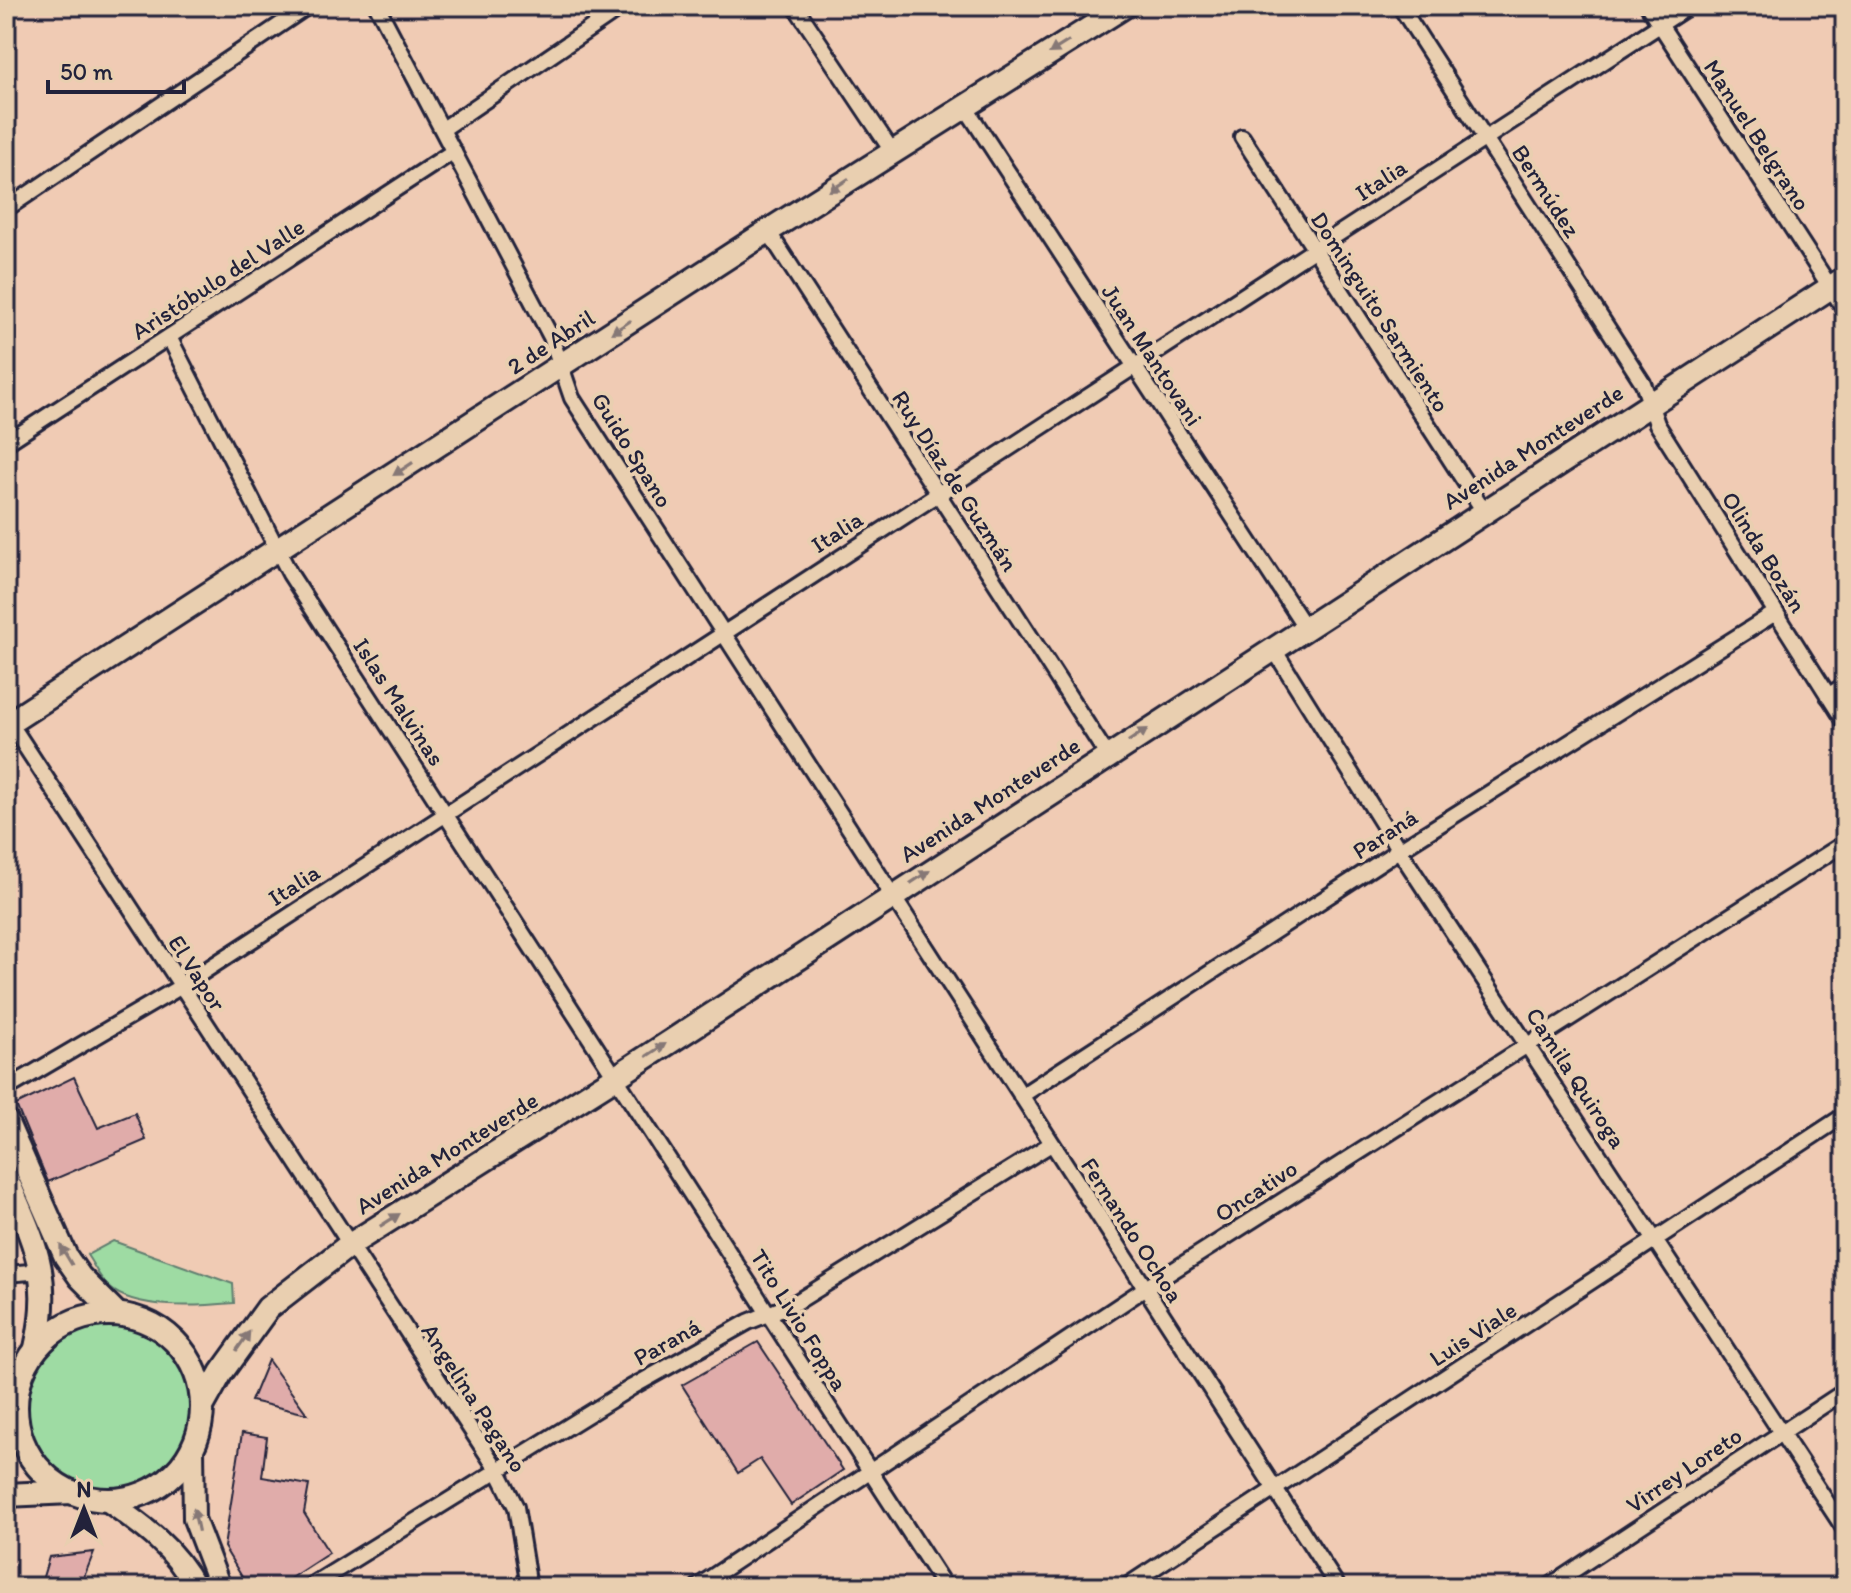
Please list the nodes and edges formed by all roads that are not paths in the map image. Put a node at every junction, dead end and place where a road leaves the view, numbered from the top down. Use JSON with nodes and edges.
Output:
{"nodes":[{"id":1,"x":308,"y":6,"type":"edge"},
{"id":2,"x":377,"y":6,"type":"edge"},
{"id":3,"x":623,"y":6,"type":"edge"},
{"id":4,"x":795,"y":6,"type":"edge"},
{"id":5,"x":1125,"y":6,"type":"edge"},
{"id":6,"x":1400,"y":6,"type":"edge"},
{"id":7,"x":1648,"y":6,"type":"edge"},
{"id":8,"x":1689,"y":6,"type":"edge"},
{"id":9,"x":1660,"y":25,"type":"junction"},
{"id":10,"x":964,"y":105,"type":"junction"},
{"id":11,"x":443,"y":129,"type":"junction"},
{"id":12,"x":1242,"y":137,"type":"dead end"},
{"id":13,"x":1486,"y":137,"type":"junction"},
{"id":14,"x":454,"y":151,"type":"junction"},
{"id":15,"x":892,"y":151,"type":"junction"},
{"id":16,"x":6,"y":209,"type":"edge"},
{"id":17,"x":768,"y":231,"type":"junction"},
{"id":18,"x":1312,"y":251,"type":"junction"},
{"id":19,"x":1838,"y":283,"type":"edge"},
{"id":20,"x":1845,"y":310,"type":"edge"},
{"id":21,"x":169,"y":337,"type":"junction"},
{"id":22,"x":1132,"y":365,"type":"junction"},
{"id":23,"x":561,"y":367,"type":"junction"},
{"id":24,"x":1649,"y":404,"type":"junction"},
{"id":25,"x":6,"y":443,"type":"edge"},
{"id":26,"x":936,"y":494,"type":"junction"},
{"id":27,"x":1483,"y":510,"type":"junction"},
{"id":28,"x":278,"y":549,"type":"junction"},
{"id":29,"x":1775,"y":613,"type":"junction"},
{"id":30,"x":1305,"y":627,"type":"junction"},
{"id":31,"x":722,"y":634,"type":"junction"},
{"id":32,"x":1273,"y":648,"type":"junction"},
{"id":33,"x":1845,"y":685,"type":"edge"},
{"id":34,"x":1828,"y":696,"type":"junction"},
{"id":35,"x":1845,"y":722,"type":"edge"},
{"id":36,"x":8,"y":724,"type":"edge"},
{"id":37,"x":1107,"y":755,"type":"junction"},
{"id":38,"x":444,"y":812,"type":"junction"},
{"id":39,"x":1845,"y":843,"type":"edge"},
{"id":40,"x":1399,"y":850,"type":"junction"},
{"id":41,"x":890,"y":896,"type":"junction"},
{"id":42,"x":180,"y":987,"type":"junction"},
{"id":43,"x":1526,"y":1043,"type":"junction"},
{"id":44,"x":616,"y":1077,"type":"junction"},
{"id":45,"x":6,"y":1089,"type":"edge"},
{"id":46,"x":1021,"y":1096,"type":"junction"},
{"id":47,"x":1845,"y":1115,"type":"edge"},
{"id":48,"x":6,"y":1121,"type":"edge"},
{"id":49,"x":1051,"y":1144,"type":"junction"},
{"id":50,"x":6,"y":1177,"type":"edge"},
{"id":51,"x":1655,"y":1240,"type":"junction"},
{"id":52,"x":348,"y":1246,"type":"junction"},
{"id":53,"x":42,"y":1271,"type":"junction"},
{"id":54,"x":6,"y":1274,"type":"edge"},
{"id":55,"x":1144,"y":1289,"type":"junction"},
{"id":56,"x":117,"y":1314,"type":"junction"},
{"id":57,"x":769,"y":1314,"type":"junction"},
{"id":58,"x":36,"y":1348,"type":"junction"},
{"id":59,"x":21,"y":1375,"type":"junction"},
{"id":60,"x":1845,"y":1391,"type":"edge"},
{"id":61,"x":6,"y":1398,"type":"edge"},
{"id":62,"x":202,"y":1407,"type":"junction"},
{"id":63,"x":1780,"y":1433,"type":"junction"},
{"id":64,"x":193,"y":1448,"type":"junction"},
{"id":65,"x":498,"y":1471,"type":"junction"},
{"id":66,"x":869,"y":1473,"type":"junction"},
{"id":67,"x":72,"y":1492,"type":"junction"},
{"id":68,"x":1274,"y":1492,"type":"junction"},
{"id":69,"x":6,"y":1495,"type":"edge"},
{"id":70,"x":106,"y":1500,"type":"junction"},
{"id":71,"x":1845,"y":1530,"type":"edge"},
{"id":72,"x":195,"y":1587,"type":"edge"},
{"id":73,"x":220,"y":1587,"type":"edge"},
{"id":74,"x":309,"y":1587,"type":"edge"},
{"id":75,"x":529,"y":1587,"type":"edge"},
{"id":76,"x":697,"y":1587,"type":"edge"},
{"id":77,"x":945,"y":1587,"type":"edge"},
{"id":78,"x":1125,"y":1587,"type":"edge"},
{"id":79,"x":1338,"y":1587,"type":"edge"},
{"id":80,"x":1548,"y":1587,"type":"edge"}],
"edges":[{"from":1,"to":16,"type":"street"},
{"from":2,"to":11,"type":"street","name":"Guido Spano"},
{"from":3,"to":11,"type":"street"},
{"from":4,"to":15,"type":"street"},
{"from":5,"to":10,"type":"main road","name":"2 de Abril","one_way":true},
{"from":6,"to":13,"type":"street","name":"Bermúdez"},
{"from":7,"to":9,"type":"street","name":"Manuel Belgrano"},
{"from":8,"to":9,"type":"street","name":"Italia"},
{"from":9,"to":13,"type":"street","name":"Italia"},
{"from":9,"to":19,"type":"street","name":"Manuel Belgrano"},
{"from":10,"to":15,"type":"main road","name":"2 de Abril"},
{"from":10,"to":22,"type":"street","name":"Juan Mantovani"},
{"from":11,"to":14,"type":"street","name":"Guido Spano"},
{"from":12,"to":18,"type":"street","name":"Dominguito Sarmiento"},
{"from":13,"to":18,"type":"street","name":"Italia"},
{"from":13,"to":24,"type":"street","name":"Bermúdez"},
{"from":14,"to":21,"type":"street","name":"Aristóbulo del Valle"},
{"from":14,"to":23,"type":"street","name":"Guido Spano"},
{"from":15,"to":17,"type":"main road","name":"2 de Abril","one_way":true},
{"from":17,"to":23,"type":"main road","name":"2 de Abril","one_way":true},
{"from":17,"to":26,"type":"street","name":"Ruy Díaz de Guzmán"},
{"from":18,"to":22,"type":"street","name":"Italia"},
{"from":18,"to":27,"type":"street","name":"Dominguito Sarmiento"},
{"from":19,"to":20,"type":"street","name":"Manuel Belgrano"},
{"from":19,"to":24,"type":"main road","name":"Avenida Monteverde"},
{"from":21,"to":25,"type":"street","name":"Aristóbulo del Valle"},
{"from":21,"to":28,"type":"street","name":"Islas Malvinas"},
{"from":22,"to":26,"type":"street","name":"Italia"},
{"from":22,"to":30,"type":"street","name":"Juan Mantovani"},
{"from":23,"to":28,"type":"main road","name":"2 de Abril","one_way":true},
{"from":23,"to":31,"type":"street","name":"Guido Spano"},
{"from":24,"to":27,"type":"main road","name":"Avenida Monteverde"},
{"from":24,"to":29,"type":"street","name":"Olinda Bozán"},
{"from":26,"to":31,"type":"street","name":"Italia"},
{"from":26,"to":37,"type":"street","name":"Ruy Díaz de Guzmán"},
{"from":27,"to":30,"type":"main road","name":"Avenida Monteverde"},
{"from":28,"to":36,"type":"main road","name":"2 de Abril"},
{"from":28,"to":38,"type":"street","name":"Islas Malvinas"},
{"from":29,"to":34,"type":"street","name":"Olinda Bozán"},
{"from":29,"to":40,"type":"street","name":"Paraná"},
{"from":30,"to":32,"type":"main road","name":"Avenida Monteverde"},
{"from":31,"to":38,"type":"street","name":"Italia"},
{"from":31,"to":41,"type":"street","name":"Guido Spano"},
{"from":37,"to":32,"type":"main road","name":"Avenida Monteverde","one_way":true},
{"from":32,"to":40,"type":"street","name":"Camila Quiroga"},
{"from":33,"to":34,"type":"street"},
{"from":34,"to":35,"type":"street","name":"Olinda Bozán"},
{"from":36,"to":42,"type":"street","name":"El Vapor"},
{"from":41,"to":37,"type":"main road","name":"Avenida Monteverde","one_way":true},
{"from":38,"to":42,"type":"street","name":"Italia"},
{"from":38,"to":44,"type":"street","name":"Islas Malvinas"},
{"from":39,"to":43,"type":"street","name":"Oncativo"},
{"from":40,"to":43,"type":"street","name":"Camila Quiroga"},
{"from":40,"to":46,"type":"street","name":"Paraná"},
{"from":44,"to":41,"type":"main road","name":"Avenida Monteverde","one_way":true},
{"from":41,"to":46,"type":"street","name":"Fernando Ochoa"},
{"from":42,"to":45,"type":"street","name":"Italia"},
{"from":42,"to":52,"type":"street","name":"El Vapor"},
{"from":43,"to":51,"type":"street","name":"Camila Quiroga"},
{"from":43,"to":55,"type":"street","name":"Oncativo"},
{"from":52,"to":44,"type":"main road","name":"Avenida Monteverde","one_way":true},
{"from":44,"to":57,"type":"street","name":"Tito Livio Foppa"},
{"from":46,"to":49,"type":"street","name":"Fernando Ochoa"},
{"from":47,"to":51,"type":"street","name":"Luis Viale"},
{"from":56,"to":48,"type":"main road","one_way":true},
{"from":49,"to":55,"type":"street","name":"Fernando Ochoa"},
{"from":49,"to":57,"type":"street","name":"Paraná"},
{"from":50,"to":53,"type":"main road"},
{"from":51,"to":63,"type":"street","name":"Camila Quiroga"},
{"from":51,"to":68,"type":"street","name":"Luis Viale"},
{"from":62,"to":52,"type":"main road","name":"Avenida Monteverde","one_way":true},
{"from":52,"to":65,"type":"street","name":"Angelina Pagano"},
{"from":53,"to":54,"type":"street"},
{"from":53,"to":58,"type":"main road"},
{"from":55,"to":66,"type":"street","name":"Oncativo"},
{"from":55,"to":68,"type":"street","name":"Fernando Ochoa"},
{"from":56,"to":58,"type":"main road"},
{"from":56,"to":62,"type":"main road"},
{"from":57,"to":65,"type":"street","name":"Paraná"},
{"from":57,"to":66,"type":"street","name":"Tito Livio Foppa"},
{"from":58,"to":59,"type":"main road"},
{"from":59,"to":61,"type":"main road"},
{"from":59,"to":67,"type":"main road"},
{"from":60,"to":63,"type":"street","name":"Virrey Loreto"},
{"from":62,"to":64,"type":"main road"},
{"from":63,"to":71,"type":"street","name":"Camila Quiroga"},
{"from":63,"to":80,"type":"street","name":"Virrey Loreto"},
{"from":64,"to":70,"type":"main road"},
{"from":73,"to":64,"type":"main road","one_way":true},
{"from":65,"to":74,"type":"street","name":"Paraná"},
{"from":65,"to":75,"type":"street","name":"Angelina Pagano"},
{"from":66,"to":76,"type":"street","name":"Oncativo"},
{"from":66,"to":77,"type":"street","name":"Tito Livio Foppa"},
{"from":67,"to":69,"type":"main road"},
{"from":67,"to":70,"type":"main road"},
{"from":68,"to":78,"type":"street","name":"Luis Viale"},
{"from":68,"to":79,"type":"street","name":"Fernando Ochoa"},
{"from":70,"to":72,"type":"main road"}]}
